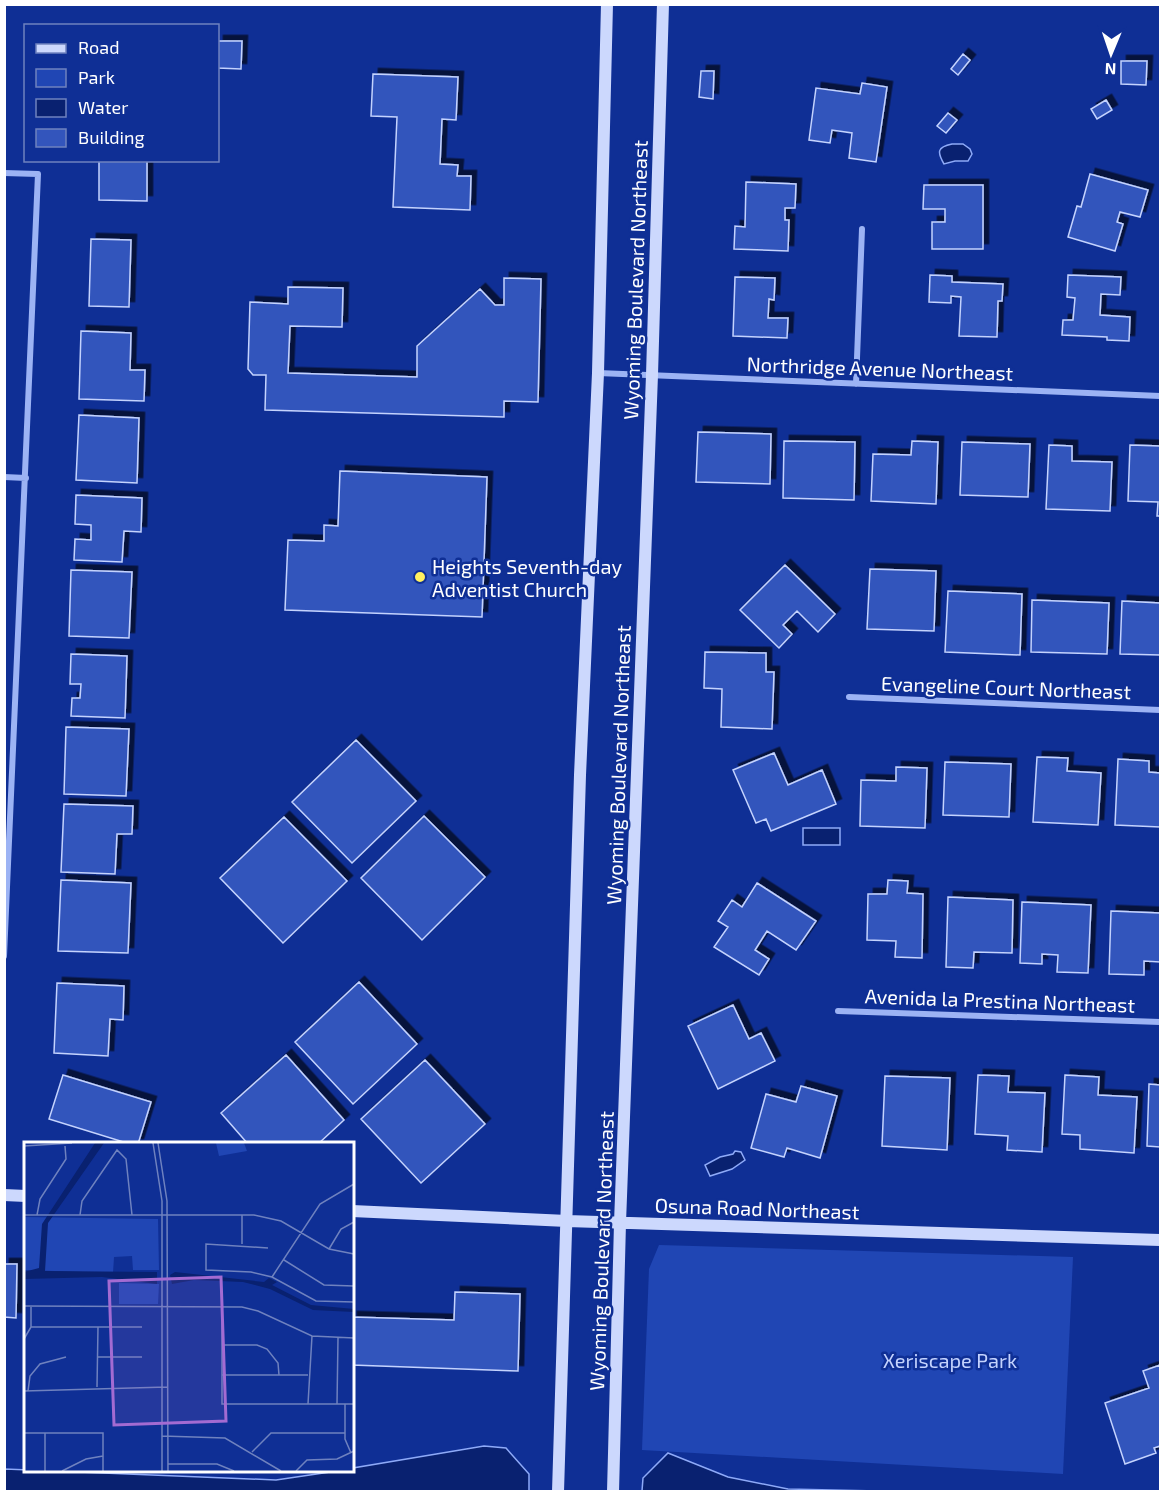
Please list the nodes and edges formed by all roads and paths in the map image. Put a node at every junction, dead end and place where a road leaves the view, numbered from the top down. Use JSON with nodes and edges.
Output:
{"nodes":[{"id":1,"x":607,"y":4,"type":"edge"},
{"id":2,"x":663,"y":4,"type":"edge"},
{"id":3,"x":4,"y":173,"type":"edge"},
{"id":4,"x":862,"y":229,"type":"dead end"},
{"id":5,"x":598,"y":373,"type":"junction"},
{"id":6,"x":652,"y":375,"type":"junction"},
{"id":7,"x":856,"y":384,"type":"junction"},
{"id":8,"x":1161,"y":396,"type":"edge"},
{"id":9,"x":4,"y":477,"type":"edge"},
{"id":10,"x":26,"y":478,"type":"junction"},
{"id":11,"x":849,"y":697,"type":"dead end"},
{"id":12,"x":1161,"y":710,"type":"edge"},
{"id":13,"x":4,"y":791,"type":"edge"},
{"id":14,"x":13,"y":791,"type":"junction"},
{"id":15,"x":4,"y":956,"type":"edge"},
{"id":16,"x":837,"y":1011,"type":"dead end"},
{"id":17,"x":1161,"y":1022,"type":"edge"},
{"id":18,"x":4,"y":1195,"type":"edge"},
{"id":19,"x":24,"y":1196,"type":"edge"},
{"id":20,"x":354,"y":1211,"type":"edge"},
{"id":21,"x":567,"y":1221,"type":"junction"},
{"id":22,"x":620,"y":1223,"type":"junction"},
{"id":23,"x":1161,"y":1240,"type":"edge"},
{"id":24,"x":558,"y":1491,"type":"edge"},
{"id":25,"x":613,"y":1491,"type":"edge"}],
"edges":[{"from":1,"to":5,"type":"main road","name":"Wyoming Boulevard Northeast"},
{"from":2,"to":6,"type":"main road","name":"Wyoming Boulevard Northeast"},
{"from":3,"to":10,"type":"street"},
{"from":4,"to":7,"type":"street"},
{"from":5,"to":6,"type":"street","name":"Northridge Avenue Northeast"},
{"from":5,"to":21,"type":"main road","name":"Wyoming Boulevard Northeast"},
{"from":6,"to":7,"type":"street","name":"Northridge Avenue Northeast"},
{"from":6,"to":22,"type":"main road","name":"Wyoming Boulevard Northeast"},
{"from":7,"to":8,"type":"street","name":"Northridge Avenue Northeast"},
{"from":9,"to":10,"type":"street"},
{"from":10,"to":14,"type":"street"},
{"from":11,"to":12,"type":"street","name":"Evangeline Court Northeast"},
{"from":13,"to":14,"type":"street"},
{"from":14,"to":15,"type":"street"},
{"from":16,"to":17,"type":"street","name":"Avenida la Prestina Northeast"},
{"from":18,"to":19,"type":"main road"},
{"from":20,"to":21,"type":"main road","name":"Osuna Road Northeast"},
{"from":21,"to":22,"type":"main road","name":"Osuna Road Northeast"},
{"from":21,"to":24,"type":"main road","name":"Wyoming Boulevard Northeast"},
{"from":22,"to":23,"type":"main road","name":"Osuna Road Northeast"},
{"from":22,"to":25,"type":"main road","name":"Wyoming Boulevard Northeast"}]}
